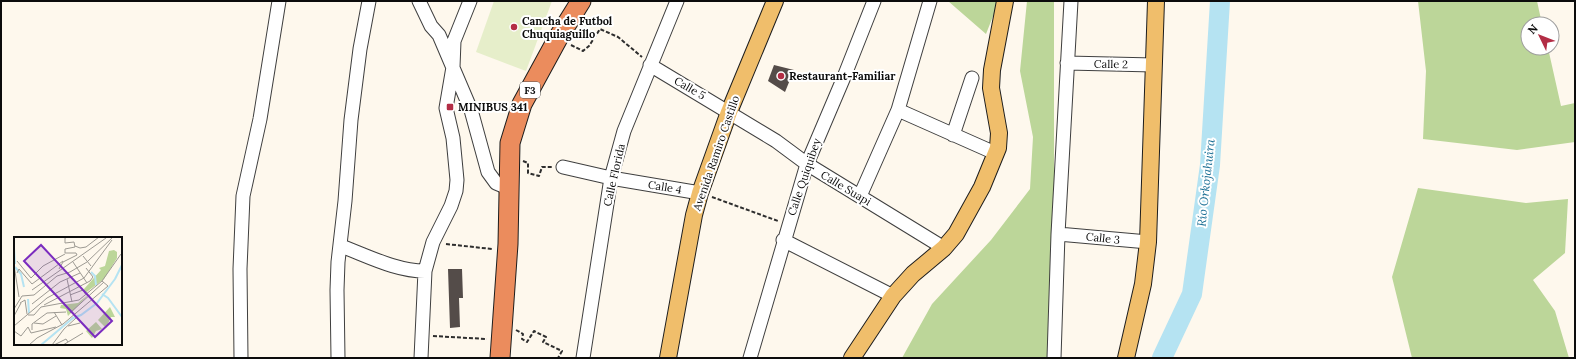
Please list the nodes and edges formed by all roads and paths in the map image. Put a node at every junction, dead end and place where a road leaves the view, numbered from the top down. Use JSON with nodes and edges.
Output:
{"nodes":[{"id":1,"x":279,"y":1,"type":"edge"},
{"id":2,"x":369,"y":1,"type":"edge"},
{"id":3,"x":419,"y":1,"type":"edge"},
{"id":4,"x":470,"y":1,"type":"edge"},
{"id":5,"x":581,"y":1,"type":"edge"},
{"id":6,"x":677,"y":1,"type":"edge"},
{"id":7,"x":775,"y":1,"type":"edge"},
{"id":8,"x":874,"y":1,"type":"edge"},
{"id":9,"x":930,"y":1,"type":"edge"},
{"id":10,"x":1005,"y":1,"type":"edge"},
{"id":11,"x":1071,"y":1,"type":"edge"},
{"id":12,"x":1156,"y":1,"type":"edge"},
{"id":13,"x":558,"y":38,"type":"junction"},
{"id":14,"x":1067,"y":63,"type":"junction"},
{"id":15,"x":650,"y":65,"type":"junction"},
{"id":16,"x":1154,"y":65,"type":"junction"},
{"id":17,"x":453,"y":67,"type":"junction"},
{"id":18,"x":972,"y":78,"type":"dead end"},
{"id":19,"x":898,"y":110,"type":"junction"},
{"id":20,"x":729,"y":112,"type":"junction"},
{"id":21,"x":953,"y":135,"type":"junction"},
{"id":22,"x":995,"y":153,"type":"junction"},
{"id":23,"x":510,"y":159,"type":"junction"},
{"id":24,"x":806,"y":164,"type":"junction"},
{"id":25,"x":563,"y":167,"type":"joint"},
{"id":26,"x":611,"y":178,"type":"junction"},
{"id":27,"x":508,"y":188,"type":"junction"},
{"id":28,"x":700,"y":193,"type":"junction"},
{"id":29,"x":860,"y":196,"type":"junction"},
{"id":30,"x":788,"y":224,"type":"junction"},
{"id":31,"x":1058,"y":234,"type":"junction"},
{"id":32,"x":783,"y":240,"type":"junction"},
{"id":33,"x":433,"y":242,"type":"junction"},
{"id":34,"x":1148,"y":242,"type":"junction"},
{"id":35,"x":341,"y":246,"type":"junction"},
{"id":36,"x":944,"y":248,"type":"junction"},
{"id":37,"x":492,"y":250,"type":"dead end"},
{"id":38,"x":425,"y":271,"type":"junction"},
{"id":39,"x":893,"y":296,"type":"junction"},
{"id":40,"x":502,"y":332,"type":"junction"},
{"id":41,"x":422,"y":335,"type":"junction"},
{"id":42,"x":241,"y":358,"type":"edge"},
{"id":43,"x":338,"y":358,"type":"edge"},
{"id":44,"x":421,"y":358,"type":"edge"},
{"id":45,"x":500,"y":358,"type":"edge"},
{"id":46,"x":558,"y":358,"type":"edge"},
{"id":47,"x":583,"y":358,"type":"edge"},
{"id":48,"x":668,"y":358,"type":"edge"},
{"id":49,"x":750,"y":358,"type":"edge"},
{"id":50,"x":852,"y":358,"type":"edge"},
{"id":51,"x":1054,"y":358,"type":"edge"},
{"id":52,"x":1126,"y":358,"type":"edge"}],
"edges":[{"from":1,"to":42,"type":"street"},
{"from":2,"to":35,"type":"street"},
{"from":3,"to":17,"type":"street"},
{"from":4,"to":17,"type":"street"},
{"from":5,"to":13,"type":"highway","number":"F3"},
{"from":6,"to":15,"type":"street","name":"Calle Florida"},
{"from":7,"to":20,"type":"main road","name":"Avenida Ramiro Castillo"},
{"from":8,"to":24,"type":"street","name":"Calle Quiquibey"},
{"from":9,"to":19,"type":"street"},
{"from":10,"to":22,"type":"main road"},
{"from":11,"to":14,"type":"street"},
{"from":12,"to":16,"type":"main road"},
{"from":13,"to":15,"type":"path"},
{"from":13,"to":23,"type":"highway","number":"F3"},
{"from":14,"to":16,"type":"street","name":"Calle 2"},
{"from":14,"to":31,"type":"street"},
{"from":15,"to":20,"type":"street","name":"Calle 5"},
{"from":15,"to":26,"type":"street","name":"Calle Florida"},
{"from":16,"to":34,"type":"main road"},
{"from":17,"to":27,"type":"street"},
{"from":17,"to":33,"type":"street"},
{"from":18,"to":21,"type":"street"},
{"from":19,"to":21,"type":"street"},
{"from":19,"to":29,"type":"street"},
{"from":20,"to":24,"type":"street","name":"Calle Suapi"},
{"from":20,"to":28,"type":"main road","name":"Avenida Ramiro Castillo"},
{"from":21,"to":22,"type":"street"},
{"from":22,"to":36,"type":"main road"},
{"from":23,"to":25,"type":"path"},
{"from":23,"to":27,"type":"highway","number":"F3"},
{"from":24,"to":29,"type":"street","name":"Calle Suapi"},
{"from":24,"to":30,"type":"street","name":"Calle Quiquibey"},
{"from":25,"to":26,"type":"street","name":"Calle 4"},
{"from":26,"to":28,"type":"street","name":"Calle 4"},
{"from":26,"to":47,"type":"street","name":"Calle Florida"},
{"from":27,"to":40,"type":"highway","number":"F3"},
{"from":28,"to":30,"type":"path"},
{"from":28,"to":48,"type":"main road","name":"Avenida Ramiro Castillo"},
{"from":29,"to":36,"type":"street","name":"Calle Suapi"},
{"from":30,"to":32,"type":"street","name":"Calle Quiquibey"},
{"from":31,"to":34,"type":"street","name":"Calle 3"},
{"from":31,"to":51,"type":"street"},
{"from":32,"to":39,"type":"street"},
{"from":32,"to":49,"type":"street","name":"Calle Quiquibey"},
{"from":33,"to":37,"type":"path"},
{"from":33,"to":38,"type":"street"},
{"from":34,"to":52,"type":"main road"},
{"from":35,"to":38,"type":"street"},
{"from":35,"to":43,"type":"street"},
{"from":36,"to":39,"type":"main road"},
{"from":38,"to":41,"type":"street"},
{"from":39,"to":50,"type":"main road"},
{"from":40,"to":41,"type":"path"},
{"from":40,"to":45,"type":"highway","number":"F3"},
{"from":40,"to":46,"type":"path"},
{"from":41,"to":44,"type":"street"}]}
